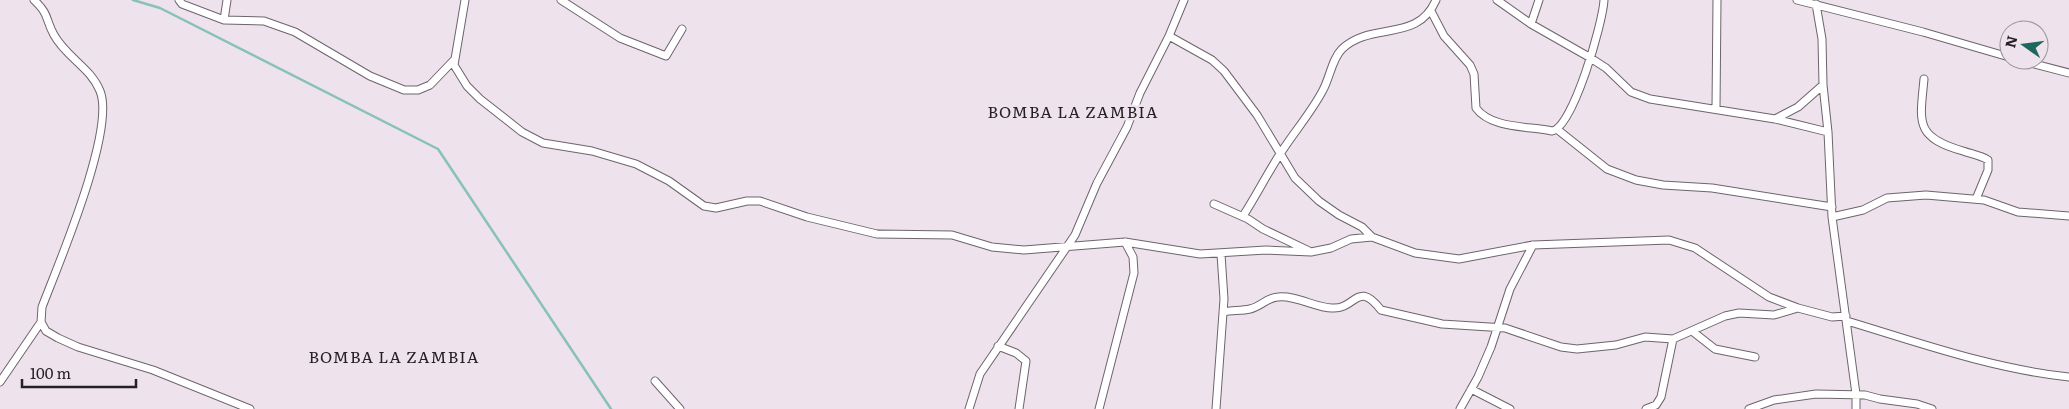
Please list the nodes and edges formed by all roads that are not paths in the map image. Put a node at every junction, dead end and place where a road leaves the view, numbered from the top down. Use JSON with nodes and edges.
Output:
{"nodes":[{"id":1,"x":34,"y":0,"type":"edge"},
{"id":2,"x":179,"y":0,"type":"edge"},
{"id":3,"x":227,"y":0,"type":"edge"},
{"id":4,"x":465,"y":0,"type":"edge"},
{"id":5,"x":561,"y":0,"type":"edge"},
{"id":6,"x":1184,"y":0,"type":"edge"},
{"id":7,"x":1436,"y":0,"type":"edge"},
{"id":8,"x":1497,"y":0,"type":"edge"},
{"id":9,"x":1539,"y":0,"type":"edge"},
{"id":10,"x":1604,"y":0,"type":"edge"},
{"id":11,"x":1717,"y":0,"type":"edge"},
{"id":12,"x":1797,"y":0,"type":"edge"},
{"id":13,"x":1812,"y":2,"type":"edge"},
{"id":14,"x":1431,"y":11,"type":"junction"},
{"id":15,"x":224,"y":20,"type":"junction"},
{"id":16,"x":1532,"y":24,"type":"junction"},
{"id":17,"x":682,"y":29,"type":"dead end"},
{"id":18,"x":1169,"y":36,"type":"junction"},
{"id":19,"x":1999,"y":54,"type":"edge"},
{"id":20,"x":1589,"y":57,"type":"junction"},
{"id":21,"x":454,"y":60,"type":"junction"},
{"id":22,"x":2049,"y":68,"type":"edge"},
{"id":23,"x":2069,"y":73,"type":"edge"},
{"id":24,"x":1924,"y":79,"type":"dead end"},
{"id":25,"x":1823,"y":85,"type":"junction"},
{"id":26,"x":1716,"y":109,"type":"junction"},
{"id":27,"x":1775,"y":119,"type":"junction"},
{"id":28,"x":1558,"y":130,"type":"junction"},
{"id":29,"x":1828,"y":132,"type":"junction"},
{"id":30,"x":1280,"y":153,"type":"junction"},
{"id":31,"x":1976,"y":199,"type":"junction"},
{"id":32,"x":1214,"y":204,"type":"dead end"},
{"id":33,"x":1832,"y":207,"type":"junction"},
{"id":34,"x":1243,"y":216,"type":"junction"},
{"id":35,"x":2069,"y":216,"type":"edge"},
{"id":36,"x":1832,"y":217,"type":"junction"},
{"id":37,"x":1372,"y":237,"type":"junction"},
{"id":38,"x":1125,"y":242,"type":"junction"},
{"id":39,"x":1533,"y":246,"type":"junction"},
{"id":40,"x":1065,"y":247,"type":"junction"},
{"id":41,"x":1311,"y":252,"type":"junction"},
{"id":42,"x":1221,"y":254,"type":"junction"},
{"id":43,"x":1798,"y":308,"type":"junction"},
{"id":44,"x":1223,"y":312,"type":"junction"},
{"id":45,"x":1846,"y":318,"type":"junction"},
{"id":46,"x":41,"y":322,"type":"junction"},
{"id":47,"x":1497,"y":328,"type":"junction"},
{"id":48,"x":1692,"y":331,"type":"junction"},
{"id":49,"x":1673,"y":338,"type":"junction"},
{"id":50,"x":998,"y":346,"type":"junction"},
{"id":51,"x":1755,"y":357,"type":"dead end"},
{"id":52,"x":2069,"y":378,"type":"edge"},
{"id":53,"x":654,"y":381,"type":"dead end"},
{"id":54,"x":0,"y":382,"type":"edge"},
{"id":55,"x":1470,"y":389,"type":"junction"},
{"id":56,"x":1856,"y":394,"type":"junction"},
{"id":57,"x":1659,"y":407,"type":"edge"},
{"id":58,"x":250,"y":409,"type":"edge"},
{"id":59,"x":680,"y":409,"type":"edge"},
{"id":60,"x":969,"y":409,"type":"edge"},
{"id":61,"x":1018,"y":409,"type":"edge"},
{"id":62,"x":1099,"y":409,"type":"edge"},
{"id":63,"x":1216,"y":409,"type":"edge"},
{"id":64,"x":1460,"y":409,"type":"edge"},
{"id":65,"x":1510,"y":409,"type":"edge"},
{"id":66,"x":1646,"y":409,"type":"edge"},
{"id":67,"x":1750,"y":409,"type":"edge"},
{"id":68,"x":1856,"y":409,"type":"edge"},
{"id":69,"x":1932,"y":409,"type":"edge"}],
"edges":[{"from":1,"to":46,"type":"street"},
{"from":2,"to":15,"type":"street"},
{"from":3,"to":15,"type":"street"},
{"from":4,"to":21,"type":"street"},
{"from":5,"to":17,"type":"street"},
{"from":6,"to":18,"type":"street"},
{"from":7,"to":14,"type":"street"},
{"from":8,"to":16,"type":"street"},
{"from":9,"to":16,"type":"street"},
{"from":10,"to":20,"type":"street"},
{"from":11,"to":26,"type":"street"},
{"from":12,"to":13,"type":"street"},
{"from":13,"to":19,"type":"street"},
{"from":13,"to":25,"type":"street"},
{"from":14,"to":28,"type":"street"},
{"from":14,"to":30,"type":"street"},
{"from":15,"to":21,"type":"street"},
{"from":16,"to":20,"type":"street"},
{"from":18,"to":30,"type":"street"},
{"from":18,"to":40,"type":"street"},
{"from":20,"to":26,"type":"street"},
{"from":20,"to":28,"type":"street"},
{"from":21,"to":40,"type":"street"},
{"from":22,"to":23,"type":"street"},
{"from":24,"to":31,"type":"street"},
{"from":25,"to":27,"type":"street"},
{"from":25,"to":29,"type":"street"},
{"from":26,"to":27,"type":"street"},
{"from":27,"to":29,"type":"street"},
{"from":28,"to":33,"type":"street"},
{"from":29,"to":33,"type":"street"},
{"from":30,"to":34,"type":"street"},
{"from":30,"to":37,"type":"street"},
{"from":31,"to":35,"type":"street"},
{"from":31,"to":36,"type":"street"},
{"from":32,"to":34,"type":"street"},
{"from":33,"to":36,"type":"street"},
{"from":34,"to":41,"type":"street"},
{"from":36,"to":45,"type":"street"},
{"from":37,"to":39,"type":"street"},
{"from":37,"to":41,"type":"street"},
{"from":38,"to":40,"type":"street"},
{"from":38,"to":42,"type":"street"},
{"from":38,"to":62,"type":"street"},
{"from":39,"to":43,"type":"street"},
{"from":39,"to":47,"type":"street"},
{"from":40,"to":50,"type":"street"},
{"from":41,"to":42,"type":"street"},
{"from":42,"to":44,"type":"street"},
{"from":43,"to":45,"type":"street"},
{"from":43,"to":48,"type":"street"},
{"from":44,"to":47,"type":"street"},
{"from":44,"to":63,"type":"street"},
{"from":45,"to":52,"type":"street"},
{"from":45,"to":56,"type":"street"},
{"from":46,"to":54,"type":"street"},
{"from":46,"to":58,"type":"street"},
{"from":47,"to":49,"type":"street"},
{"from":47,"to":55,"type":"street"},
{"from":48,"to":49,"type":"street"},
{"from":48,"to":51,"type":"street"},
{"from":49,"to":57,"type":"street"},
{"from":50,"to":60,"type":"street"},
{"from":50,"to":61,"type":"street"},
{"from":53,"to":59,"type":"street"},
{"from":55,"to":64,"type":"street"},
{"from":55,"to":65,"type":"street"},
{"from":56,"to":67,"type":"street"},
{"from":56,"to":68,"type":"street"},
{"from":56,"to":69,"type":"street"},
{"from":57,"to":66,"type":"street"}]}
